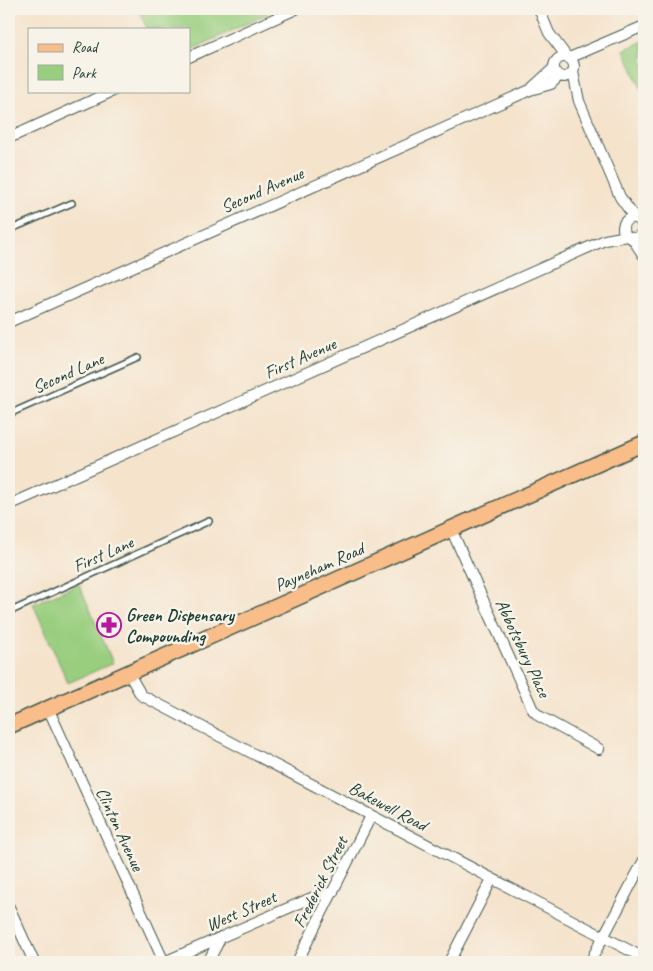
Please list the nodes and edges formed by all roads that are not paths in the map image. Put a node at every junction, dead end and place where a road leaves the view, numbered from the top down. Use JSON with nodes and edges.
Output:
{"nodes":[{"id":1,"x":296,"y":9,"type":"edge"},
{"id":2,"x":539,"y":9,"type":"edge"},
{"id":3,"x":644,"y":26,"type":"edge"},
{"id":4,"x":549,"y":33,"type":"junction"},
{"id":5,"x":190,"y":57,"type":"edge"},
{"id":6,"x":571,"y":63,"type":"junction"},
{"id":7,"x":557,"y":70,"type":"junction"},
{"id":8,"x":111,"y":92,"type":"edge"},
{"id":9,"x":579,"y":101,"type":"junction"},
{"id":10,"x":9,"y":138,"type":"edge"},
{"id":11,"x":620,"y":197,"type":"junction"},
{"id":12,"x":72,"y":203,"type":"dead end"},
{"id":13,"x":624,"y":224,"type":"junction"},
{"id":14,"x":641,"y":226,"type":"edge"},
{"id":15,"x":9,"y":230,"type":"edge"},
{"id":16,"x":629,"y":237,"type":"junction"},
{"id":17,"x":605,"y":240,"type":"junction"},
{"id":18,"x":644,"y":245,"type":"edge"},
{"id":19,"x":644,"y":256,"type":"edge"},
{"id":20,"x":9,"y":322,"type":"edge"},
{"id":21,"x":138,"y":356,"type":"dead end"},
{"id":22,"x":9,"y":414,"type":"edge"},
{"id":23,"x":644,"y":443,"type":"edge"},
{"id":24,"x":9,"y":505,"type":"edge"},
{"id":25,"x":208,"y":521,"type":"dead end"},
{"id":26,"x":451,"y":529,"type":"junction"},
{"id":27,"x":9,"y":612,"type":"edge"},
{"id":28,"x":128,"y":672,"type":"junction"},
{"id":29,"x":48,"y":708,"type":"junction"},
{"id":30,"x":9,"y":726,"type":"edge"},
{"id":31,"x":599,"y":749,"type":"dead end"},
{"id":32,"x":372,"y":816,"type":"junction"},
{"id":33,"x":644,"y":860,"type":"edge"},
{"id":34,"x":492,"y":879,"type":"junction"},
{"id":35,"x":333,"y":892,"type":"junction"},
{"id":36,"x":9,"y":907,"type":"edge"},
{"id":37,"x":221,"y":937,"type":"junction"},
{"id":38,"x":604,"y":937,"type":"junction"},
{"id":39,"x":644,"y":958,"type":"edge"},
{"id":40,"x":34,"y":962,"type":"edge"},
{"id":41,"x":164,"y":962,"type":"edge"},
{"id":42,"x":208,"y":962,"type":"edge"},
{"id":43,"x":297,"y":962,"type":"edge"},
{"id":44,"x":449,"y":962,"type":"edge"},
{"id":45,"x":590,"y":962,"type":"edge"}],
"edges":[{"from":1,"to":5,"type":"street"},
{"from":2,"to":4,"type":"street"},
{"from":3,"to":6,"type":"street"},
{"from":4,"to":6,"type":"street"},
{"from":4,"to":7,"type":"street"},
{"from":6,"to":7,"type":"street"},
{"from":6,"to":7,"type":"street"},
{"from":6,"to":9,"type":"street"},
{"from":7,"to":9,"type":"street"},
{"from":7,"to":20,"type":"street","name":"Second Avenue"},
{"from":8,"to":10,"type":"street"},
{"from":9,"to":11,"type":"street"},
{"from":11,"to":13,"type":"street"},
{"from":11,"to":14,"type":"street"},
{"from":12,"to":15,"type":"lane"},
{"from":13,"to":14,"type":"street"},
{"from":13,"to":16,"type":"street"},
{"from":13,"to":17,"type":"street","name":"First Avenue"},
{"from":14,"to":16,"type":"street"},
{"from":14,"to":18,"type":"street"},
{"from":16,"to":17,"type":"street","name":"First Avenue"},
{"from":16,"to":19,"type":"street"},
{"from":17,"to":24,"type":"street","name":"First Avenue"},
{"from":21,"to":22,"type":"lane","name":"Second Lane"},
{"from":23,"to":26,"type":"main road","name":"Payneham Road"},
{"from":25,"to":27,"type":"lane","name":"First Lane"},
{"from":26,"to":28,"type":"main road","name":"Payneham Road"},
{"from":26,"to":31,"type":"street","name":"Abbotsbury Place"},
{"from":28,"to":29,"type":"main road","name":"Payneham Road"},
{"from":28,"to":32,"type":"street","name":"Bakewell Road"},
{"from":29,"to":30,"type":"main road","name":"Payneham Road"},
{"from":29,"to":41,"type":"street","name":"Clinton Avenue"},
{"from":32,"to":34,"type":"street","name":"Bakewell Road"},
{"from":32,"to":35,"type":"street","name":"Frederick Street"},
{"from":33,"to":38,"type":"street"},
{"from":34,"to":38,"type":"street","name":"Bakewell Road"},
{"from":34,"to":44,"type":"street"},
{"from":35,"to":37,"type":"street","name":"West Street"},
{"from":35,"to":43,"type":"street","name":"Frederick Street"},
{"from":36,"to":40,"type":"street"},
{"from":37,"to":41,"type":"street","name":"West Street"},
{"from":37,"to":42,"type":"street"},
{"from":38,"to":39,"type":"street","name":"Bakewell Road"},
{"from":38,"to":45,"type":"street"}]}
